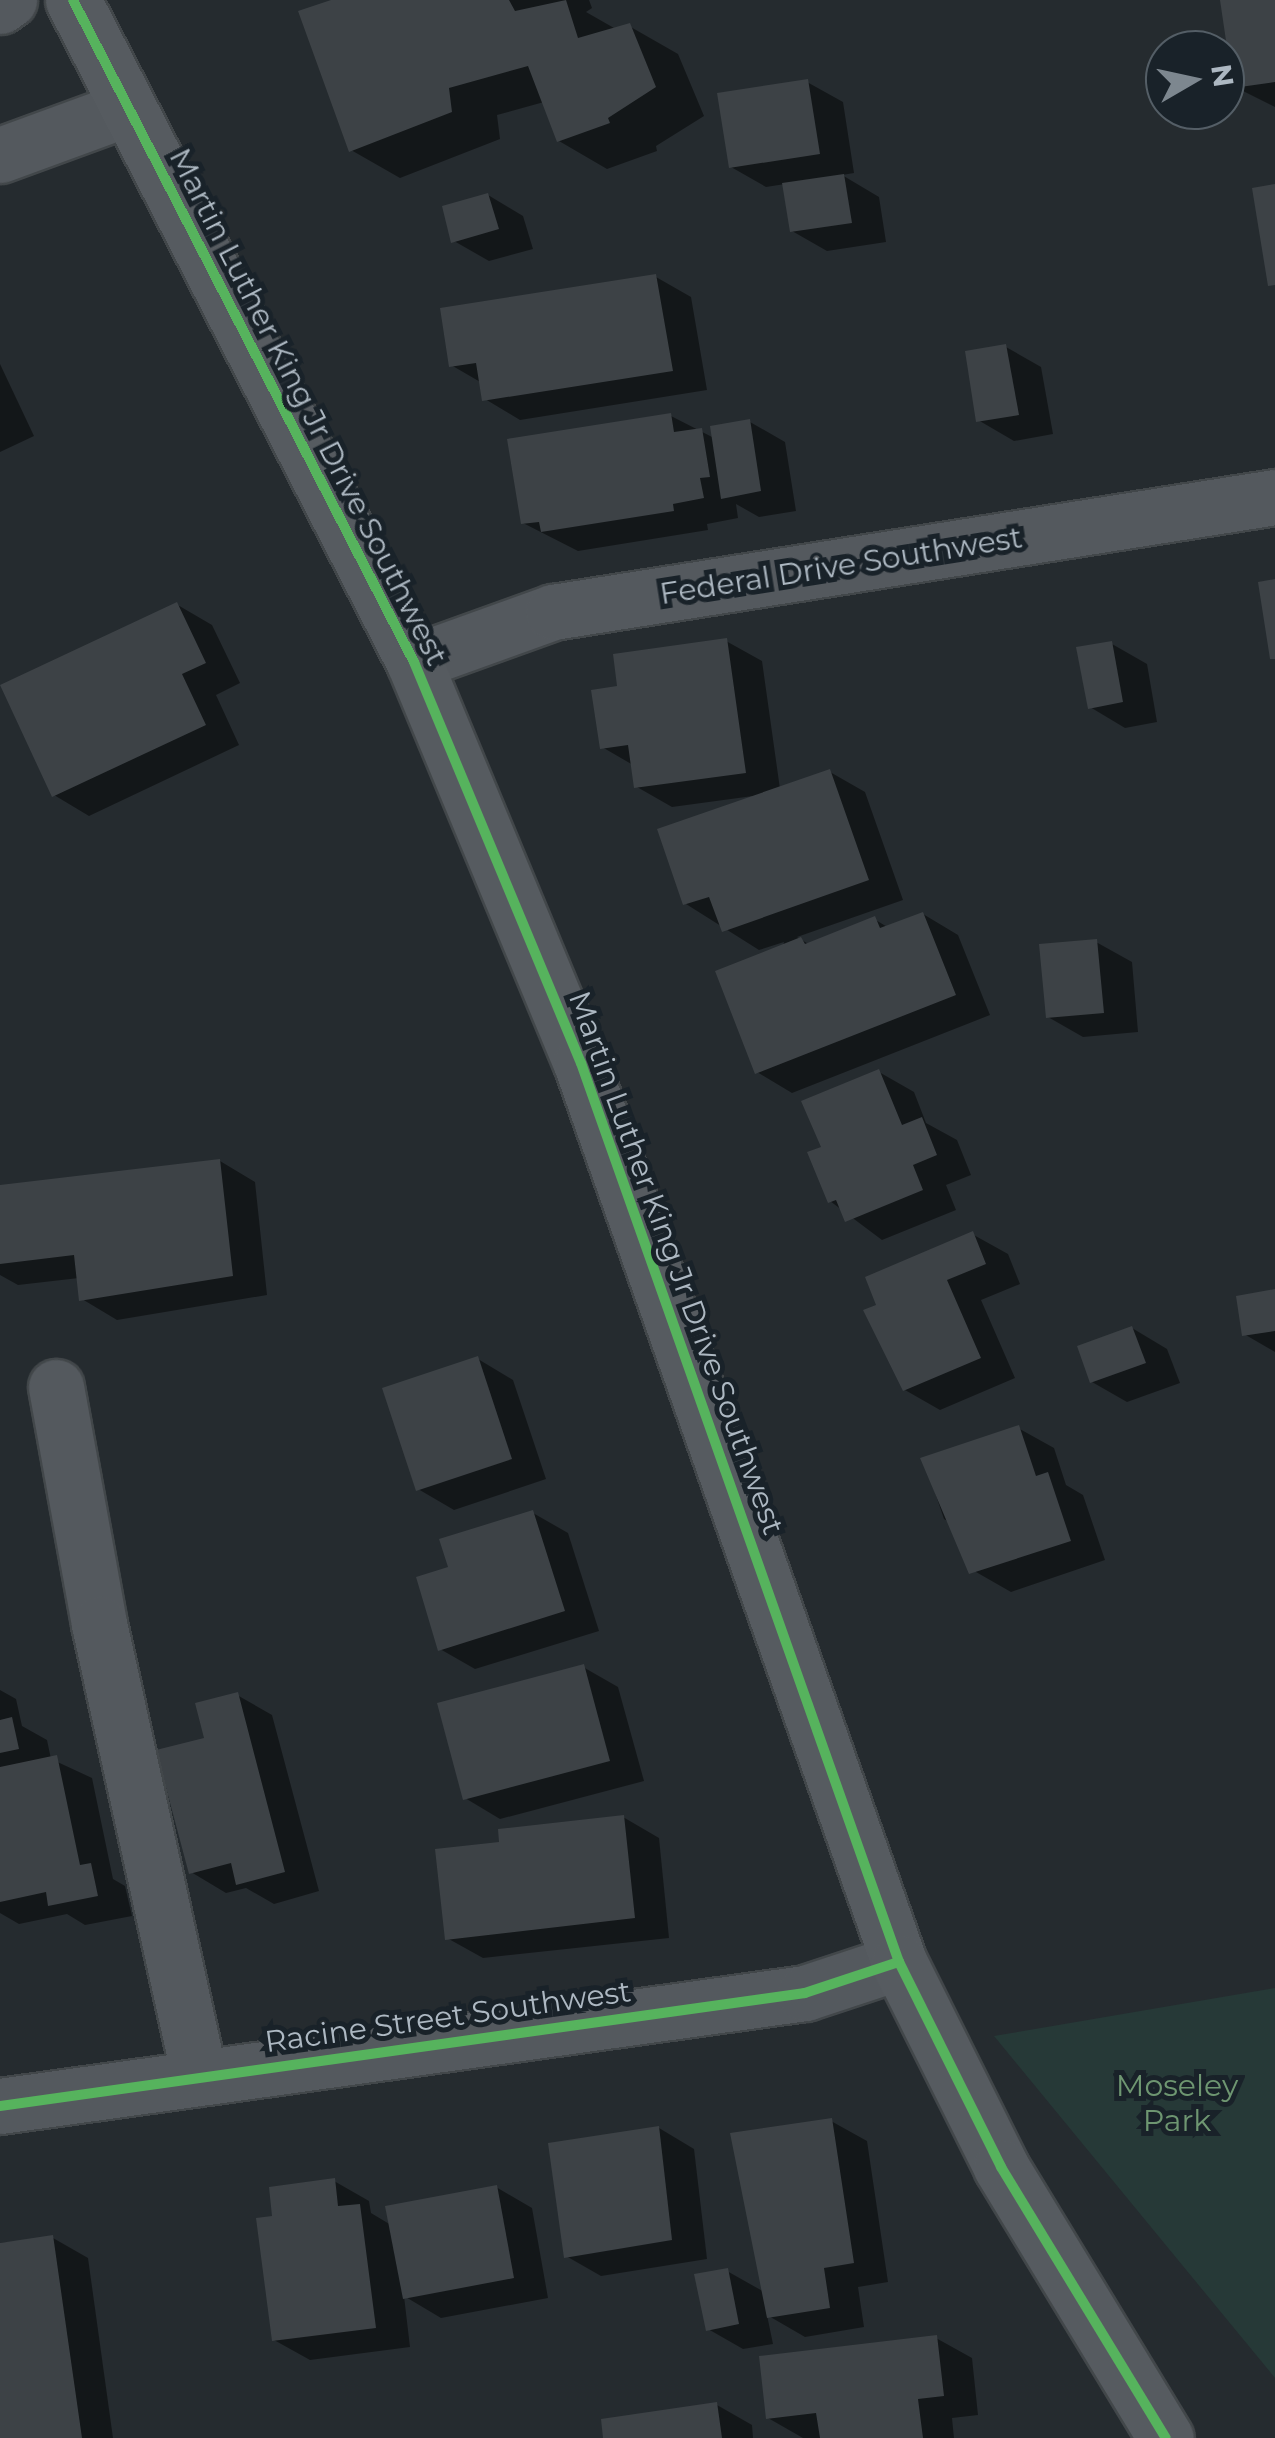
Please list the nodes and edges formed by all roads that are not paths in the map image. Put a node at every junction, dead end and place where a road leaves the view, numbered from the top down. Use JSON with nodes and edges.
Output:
{"nodes":[{"id":1,"x":9,"y":0,"type":"edge"},
{"id":2,"x":73,"y":0,"type":"edge"},
{"id":3,"x":0,"y":6,"type":"edge"},
{"id":4,"x":126,"y":108,"type":"junction"},
{"id":5,"x":0,"y":155,"type":"edge"},
{"id":6,"x":1275,"y":497,"type":"edge"},
{"id":7,"x":414,"y":662,"type":"junction"},
{"id":8,"x":56,"y":1387,"type":"dead end"},
{"id":9,"x":899,"y":1962,"type":"junction"},
{"id":10,"x":200,"y":2078,"type":"junction"},
{"id":11,"x":0,"y":2106,"type":"edge"},
{"id":12,"x":1166,"y":2438,"type":"edge"}],
"edges":[{"from":1,"to":3,"type":"street"},
{"from":2,"to":4,"type":"main road","name":"Martin Luther King Jr Drive Southwest"},
{"from":4,"to":5,"type":"street"},
{"from":4,"to":7,"type":"main road","name":"Martin Luther King Jr Drive Southwest"},
{"from":6,"to":7,"type":"street","name":"Federal Drive Southwest"},
{"from":7,"to":9,"type":"main road","name":"Martin Luther King Jr Drive Southwest"},
{"from":8,"to":10,"type":"street"},
{"from":9,"to":10,"type":"street","name":"Racine Street Southwest"},
{"from":9,"to":12,"type":"main road","name":"Martin Luther King Jr Drive Southwest"},
{"from":10,"to":11,"type":"street","name":"Racine Street Southwest"}]}
